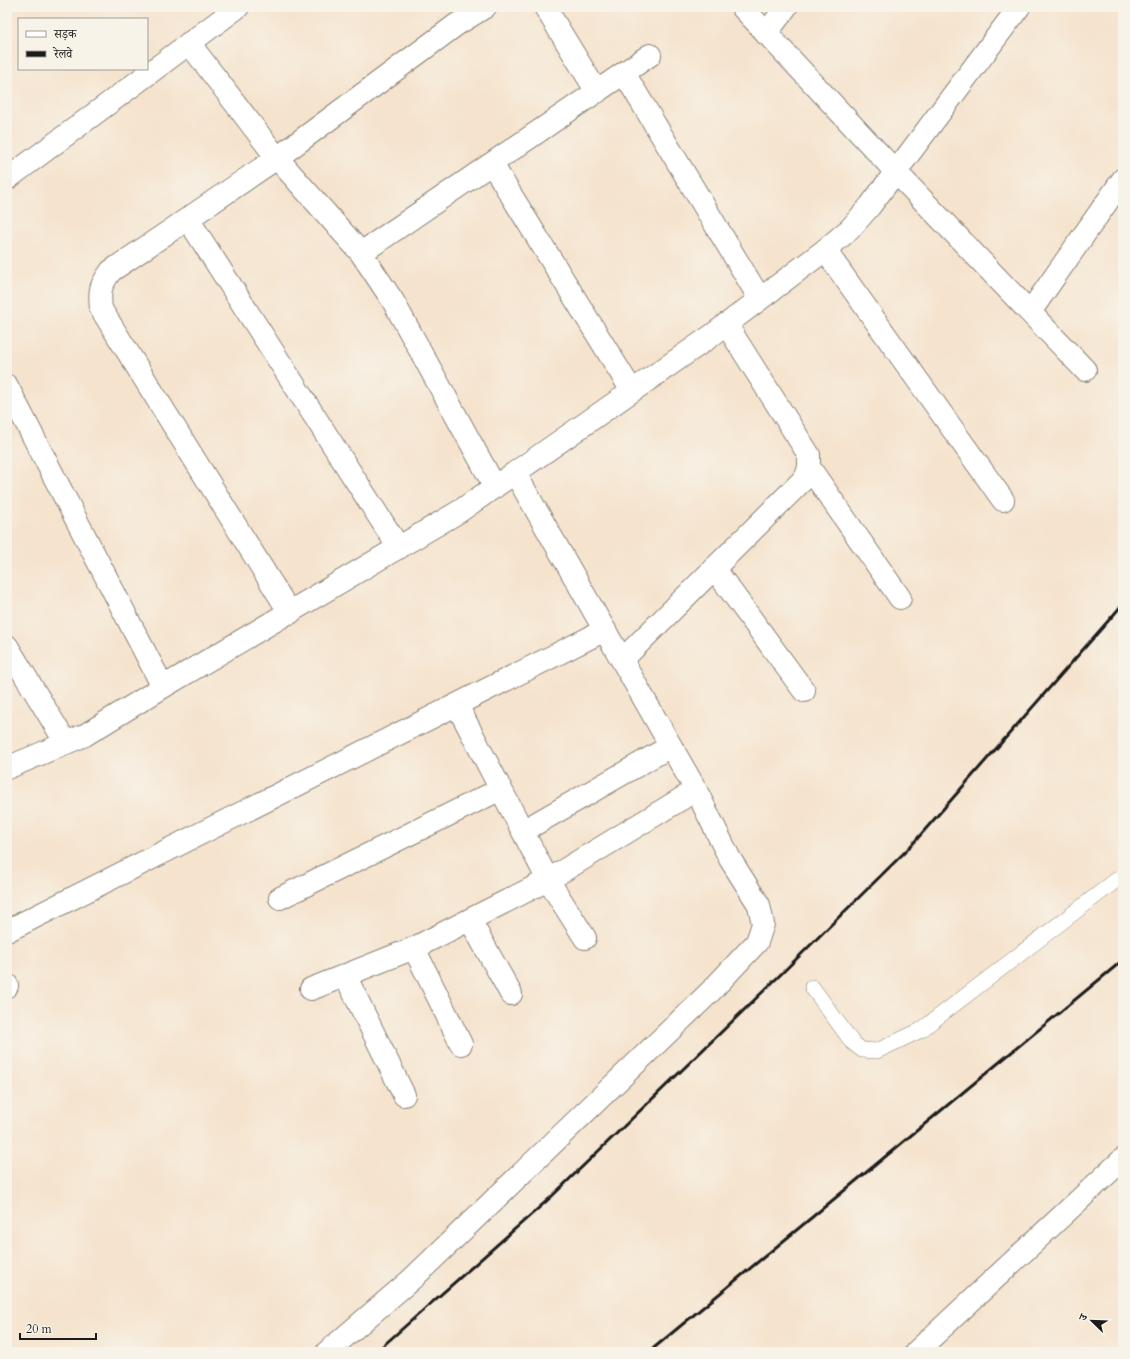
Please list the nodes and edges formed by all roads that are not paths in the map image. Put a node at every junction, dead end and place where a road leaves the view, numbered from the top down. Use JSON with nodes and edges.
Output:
{"nodes":[{"id":1,"x":238,"y":7,"type":"edge"},
{"id":2,"x":485,"y":7,"type":"edge"},
{"id":3,"x":545,"y":7,"type":"edge"},
{"id":4,"x":742,"y":7,"type":"edge"},
{"id":5,"x":786,"y":7,"type":"edge"},
{"id":6,"x":1019,"y":7,"type":"edge"},
{"id":7,"x":766,"y":34,"type":"junction"},
{"id":8,"x":189,"y":44,"type":"junction"},
{"id":9,"x":650,"y":55,"type":"dead end"},
{"id":10,"x":624,"y":73,"type":"junction"},
{"id":11,"x":597,"y":92,"type":"junction"},
{"id":12,"x":277,"y":158,"type":"junction"},
{"id":13,"x":492,"y":164,"type":"junction"},
{"id":14,"x":895,"y":171,"type":"junction"},
{"id":15,"x":8,"y":177,"type":"edge"},
{"id":16,"x":1123,"y":179,"type":"edge"},
{"id":17,"x":188,"y":219,"type":"junction"},
{"id":18,"x":825,"y":250,"type":"junction"},
{"id":19,"x":361,"y":253,"type":"junction"},
{"id":20,"x":760,"y":299,"type":"junction"},
{"id":21,"x":1030,"y":312,"type":"junction"},
{"id":22,"x":726,"y":324,"type":"junction"},
{"id":23,"x":1085,"y":370,"type":"dead end"},
{"id":24,"x":7,"y":386,"type":"edge"},
{"id":25,"x":632,"y":391,"type":"junction"},
{"id":26,"x":809,"y":467,"type":"junction"},
{"id":27,"x":516,"y":473,"type":"junction"},
{"id":28,"x":495,"y":487,"type":"junction"},
{"id":29,"x":1003,"y":500,"type":"dead end"},
{"id":30,"x":399,"y":548,"type":"junction"},
{"id":31,"x":714,"y":568,"type":"junction"},
{"id":32,"x":900,"y":598,"type":"dead end"},
{"id":33,"x":290,"y":613,"type":"junction"},
{"id":34,"x":605,"y":630,"type":"junction"},
{"id":35,"x":7,"y":646,"type":"edge"},
{"id":36,"x":622,"y":660,"type":"junction"},
{"id":37,"x":163,"y":686,"type":"junction"},
{"id":38,"x":804,"y":691,"type":"dead end"},
{"id":39,"x":457,"y":705,"type":"junction"},
{"id":40,"x":66,"y":743,"type":"junction"},
{"id":41,"x":671,"y":746,"type":"junction"},
{"id":42,"x":7,"y":768,"type":"edge"},
{"id":43,"x":501,"y":789,"type":"junction"},
{"id":44,"x":696,"y":790,"type":"junction"},
{"id":45,"x":522,"y":831,"type":"junction"},
{"id":46,"x":1123,"y":875,"type":"edge"},
{"id":47,"x":548,"y":880,"type":"junction"},
{"id":48,"x":280,"y":898,"type":"dead end"},
{"id":49,"x":470,"y":920,"type":"junction"},
{"id":50,"x":7,"y":931,"type":"edge"},
{"id":51,"x":585,"y":938,"type":"dead end"},
{"id":52,"x":414,"y":948,"type":"junction"},
{"id":53,"x":345,"y":975,"type":"junction"},
{"id":54,"x":812,"y":987,"type":"dead end"},
{"id":55,"x":311,"y":989,"type":"dead end"},
{"id":56,"x":512,"y":994,"type":"dead end"},
{"id":57,"x":461,"y":1044,"type":"dead end"},
{"id":58,"x":404,"y":1095,"type":"dead end"},
{"id":59,"x":1123,"y":1159,"type":"edge"},
{"id":60,"x":327,"y":1352,"type":"edge"},
{"id":61,"x":916,"y":1352,"type":"edge"}],
"edges":[{"from":1,"to":8,"type":"street"},
{"from":2,"to":12,"type":"street"},
{"from":3,"to":11,"type":"street"},
{"from":4,"to":7,"type":"street"},
{"from":5,"to":7,"type":"street"},
{"from":6,"to":14,"type":"street"},
{"from":7,"to":14,"type":"street"},
{"from":8,"to":12,"type":"street"},
{"from":8,"to":15,"type":"street"},
{"from":9,"to":10,"type":"street"},
{"from":10,"to":11,"type":"street"},
{"from":10,"to":20,"type":"street"},
{"from":11,"to":13,"type":"street"},
{"from":12,"to":17,"type":"street"},
{"from":12,"to":19,"type":"street"},
{"from":13,"to":19,"type":"street"},
{"from":13,"to":25,"type":"street"},
{"from":14,"to":18,"type":"street"},
{"from":14,"to":21,"type":"street"},
{"from":16,"to":21,"type":"street"},
{"from":17,"to":30,"type":"street"},
{"from":17,"to":33,"type":"street"},
{"from":18,"to":20,"type":"street"},
{"from":18,"to":29,"type":"street"},
{"from":19,"to":28,"type":"street"},
{"from":20,"to":22,"type":"street"},
{"from":21,"to":23,"type":"street"},
{"from":22,"to":25,"type":"street"},
{"from":22,"to":26,"type":"street"},
{"from":24,"to":37,"type":"street"},
{"from":25,"to":27,"type":"street"},
{"from":26,"to":31,"type":"street"},
{"from":26,"to":32,"type":"street"},
{"from":27,"to":28,"type":"street"},
{"from":27,"to":34,"type":"street"},
{"from":28,"to":30,"type":"street"},
{"from":30,"to":33,"type":"street"},
{"from":31,"to":36,"type":"street"},
{"from":31,"to":38,"type":"street"},
{"from":33,"to":37,"type":"street"},
{"from":34,"to":36,"type":"street"},
{"from":34,"to":39,"type":"street"},
{"from":35,"to":40,"type":"street"},
{"from":36,"to":41,"type":"street"},
{"from":37,"to":40,"type":"street"},
{"from":39,"to":43,"type":"street"},
{"from":39,"to":50,"type":"street"},
{"from":40,"to":42,"type":"street"},
{"from":41,"to":44,"type":"street"},
{"from":41,"to":45,"type":"street"},
{"from":43,"to":45,"type":"street"},
{"from":43,"to":48,"type":"street"},
{"from":44,"to":47,"type":"street"},
{"from":44,"to":60,"type":"street"},
{"from":45,"to":47,"type":"street"},
{"from":46,"to":54,"type":"lane"},
{"from":47,"to":49,"type":"street"},
{"from":47,"to":51,"type":"street"},
{"from":49,"to":52,"type":"street"},
{"from":49,"to":56,"type":"street"},
{"from":52,"to":53,"type":"street"},
{"from":52,"to":57,"type":"street"},
{"from":53,"to":55,"type":"street"},
{"from":53,"to":58,"type":"street"},
{"from":59,"to":61,"type":"street"}]}
